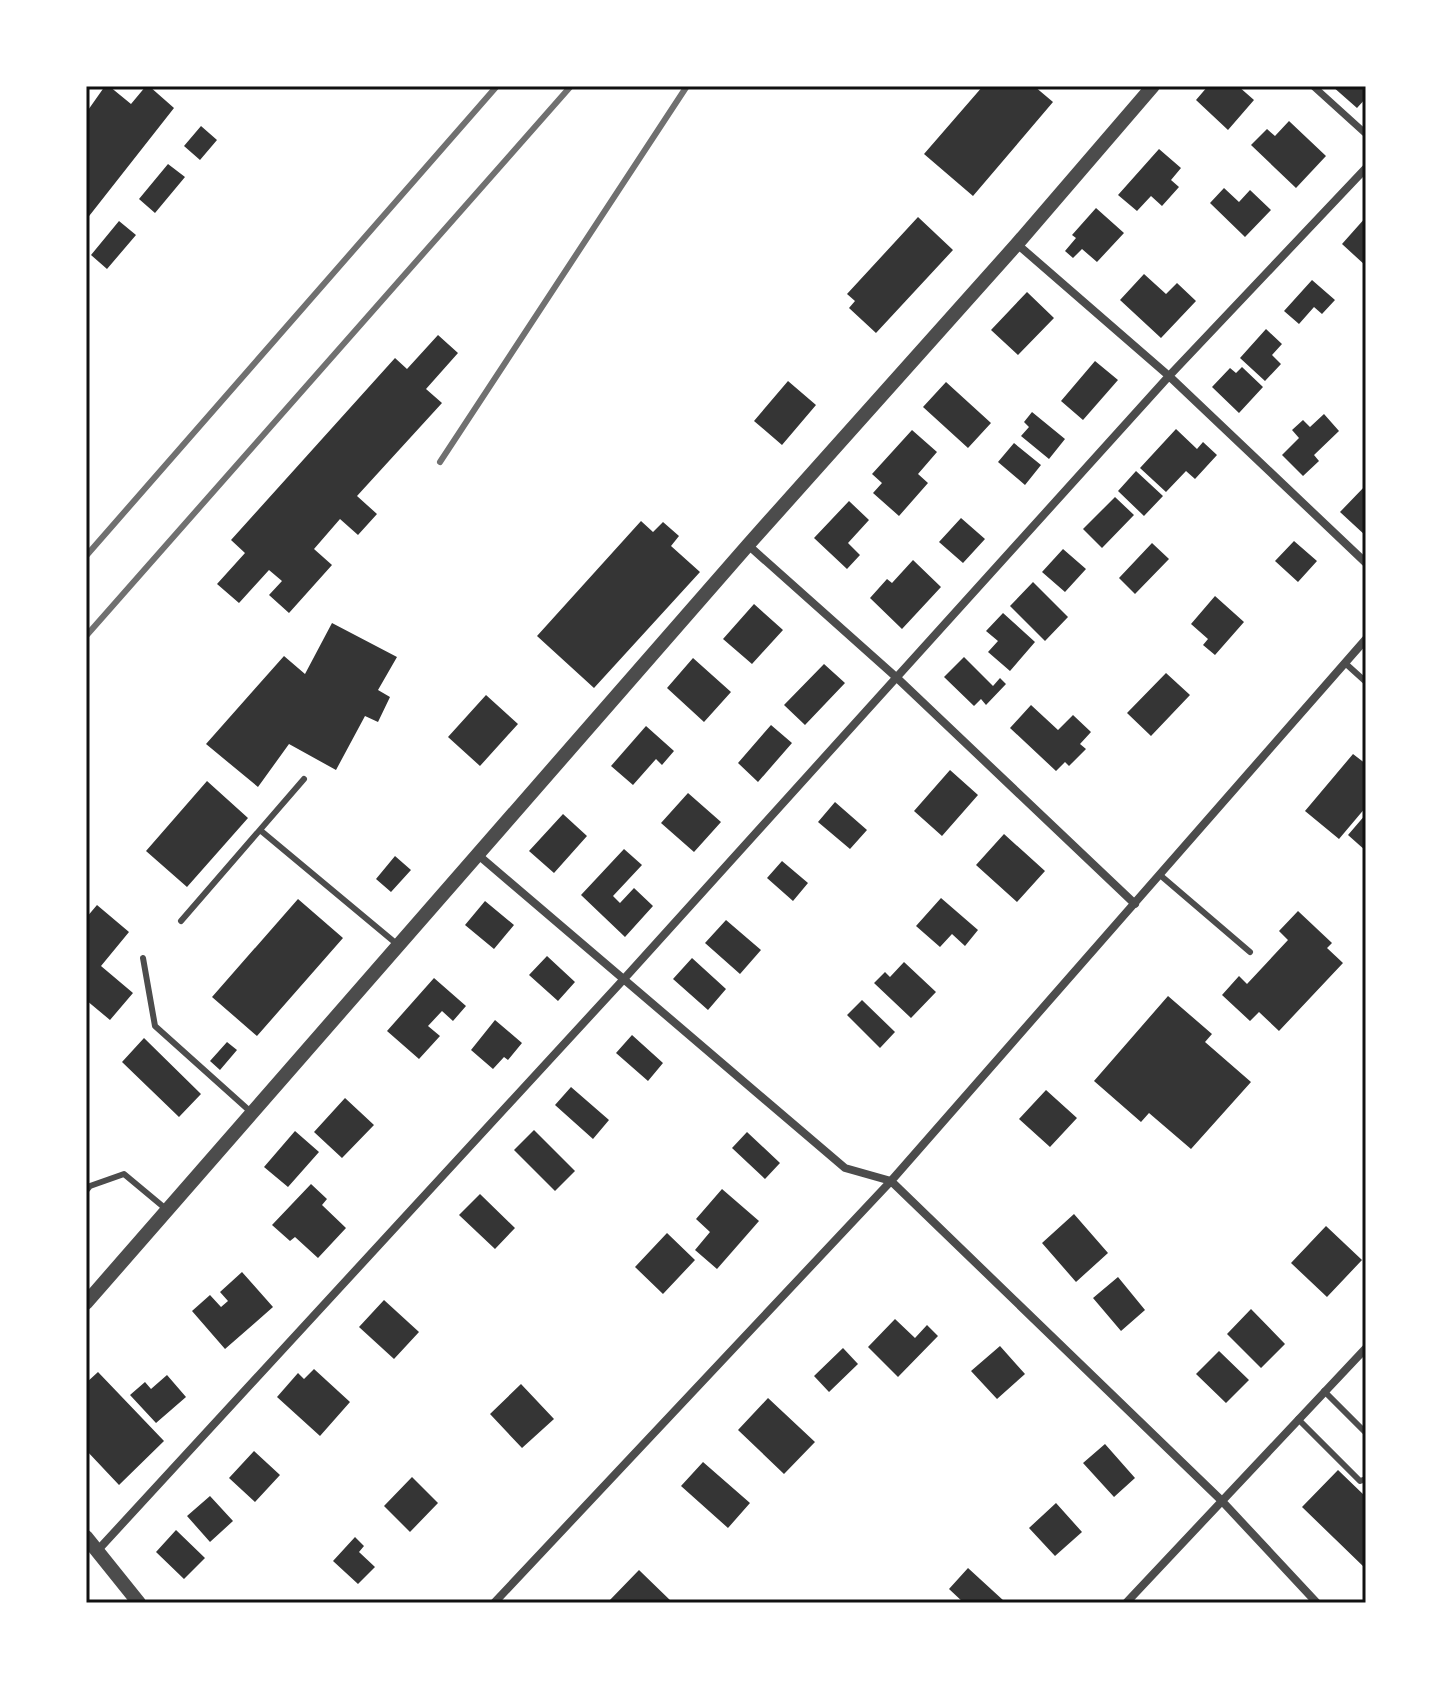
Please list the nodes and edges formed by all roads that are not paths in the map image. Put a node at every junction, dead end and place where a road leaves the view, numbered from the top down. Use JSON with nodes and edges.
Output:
{"nodes":[{"id":1,"x":1153,"y":86,"type":"edge"},
{"id":2,"x":1313,"y":86,"type":"edge"},
{"id":3,"x":1366,"y":134,"type":"edge"},
{"id":4,"x":1366,"y":168,"type":"edge"},
{"id":5,"x":1017,"y":244,"type":"junction"},
{"id":6,"x":1169,"y":376,"type":"junction"},
{"id":7,"x":748,"y":545,"type":"junction"},
{"id":8,"x":1366,"y":563,"type":"edge"},
{"id":9,"x":1366,"y":639,"type":"edge"},
{"id":10,"x":1345,"y":663,"type":"junction"},
{"id":11,"x":896,"y":677,"type":"junction"},
{"id":12,"x":1366,"y":682,"type":"edge"},
{"id":13,"x":304,"y":779,"type":"dead end"},
{"id":14,"x":260,"y":830,"type":"junction"},
{"id":15,"x":477,"y":854,"type":"junction"},
{"id":16,"x":1160,"y":875,"type":"junction"},
{"id":17,"x":1135,"y":904,"type":"junction"},
{"id":18,"x":181,"y":921,"type":"dead end"},
{"id":19,"x":398,"y":945,"type":"junction"},
{"id":20,"x":1250,"y":952,"type":"dead end"},
{"id":21,"x":143,"y":958,"type":"dead end"},
{"id":22,"x":623,"y":980,"type":"junction"},
{"id":23,"x":252,"y":1113,"type":"junction"},
{"id":24,"x":891,"y":1181,"type":"junction"},
{"id":25,"x":86,"y":1191,"type":"edge"},
{"id":26,"x":167,"y":1210,"type":"junction"},
{"id":27,"x":86,"y":1303,"type":"edge"},
{"id":28,"x":1366,"y":1348,"type":"edge"},
{"id":29,"x":1324,"y":1391,"type":"junction"},
{"id":30,"x":1298,"y":1419,"type":"junction"},
{"id":31,"x":1366,"y":1433,"type":"edge"},
{"id":32,"x":1366,"y":1479,"type":"edge"},
{"id":33,"x":1221,"y":1500,"type":"junction"},
{"id":34,"x":86,"y":1537,"type":"edge"},
{"id":35,"x":98,"y":1550,"type":"junction"},
{"id":36,"x":139,"y":1603,"type":"edge"},
{"id":37,"x":494,"y":1603,"type":"edge"},
{"id":38,"x":1126,"y":1603,"type":"edge"},
{"id":39,"x":1317,"y":1603,"type":"edge"}],
"edges":[{"from":1,"to":5,"type":"street"},
{"from":2,"to":3,"type":"street"},
{"from":4,"to":6,"type":"street"},
{"from":5,"to":6,"type":"street"},
{"from":5,"to":7,"type":"street"},
{"from":6,"to":8,"type":"street"},
{"from":6,"to":11,"type":"street"},
{"from":7,"to":11,"type":"street"},
{"from":7,"to":15,"type":"street"},
{"from":9,"to":10,"type":"street"},
{"from":10,"to":12,"type":"lane"},
{"from":10,"to":16,"type":"street"},
{"from":11,"to":17,"type":"street"},
{"from":11,"to":22,"type":"street"},
{"from":13,"to":14,"type":"lane"},
{"from":14,"to":18,"type":"lane"},
{"from":14,"to":19,"type":"lane"},
{"from":15,"to":19,"type":"street"},
{"from":15,"to":22,"type":"street"},
{"from":16,"to":17,"type":"street"},
{"from":16,"to":20,"type":"lane"},
{"from":17,"to":24,"type":"street"},
{"from":19,"to":23,"type":"street"},
{"from":21,"to":23,"type":"lane"},
{"from":22,"to":24,"type":"street"},
{"from":22,"to":35,"type":"street"},
{"from":23,"to":26,"type":"street"},
{"from":24,"to":33,"type":"street"},
{"from":24,"to":37,"type":"street"},
{"from":25,"to":26,"type":"lane"},
{"from":26,"to":27,"type":"street"},
{"from":28,"to":29,"type":"street"},
{"from":29,"to":30,"type":"street"},
{"from":29,"to":31,"type":"lane"},
{"from":30,"to":32,"type":"lane"},
{"from":30,"to":33,"type":"street"},
{"from":33,"to":38,"type":"street"},
{"from":33,"to":39,"type":"street"},
{"from":34,"to":35,"type":"street"},
{"from":35,"to":36,"type":"street"}]}
